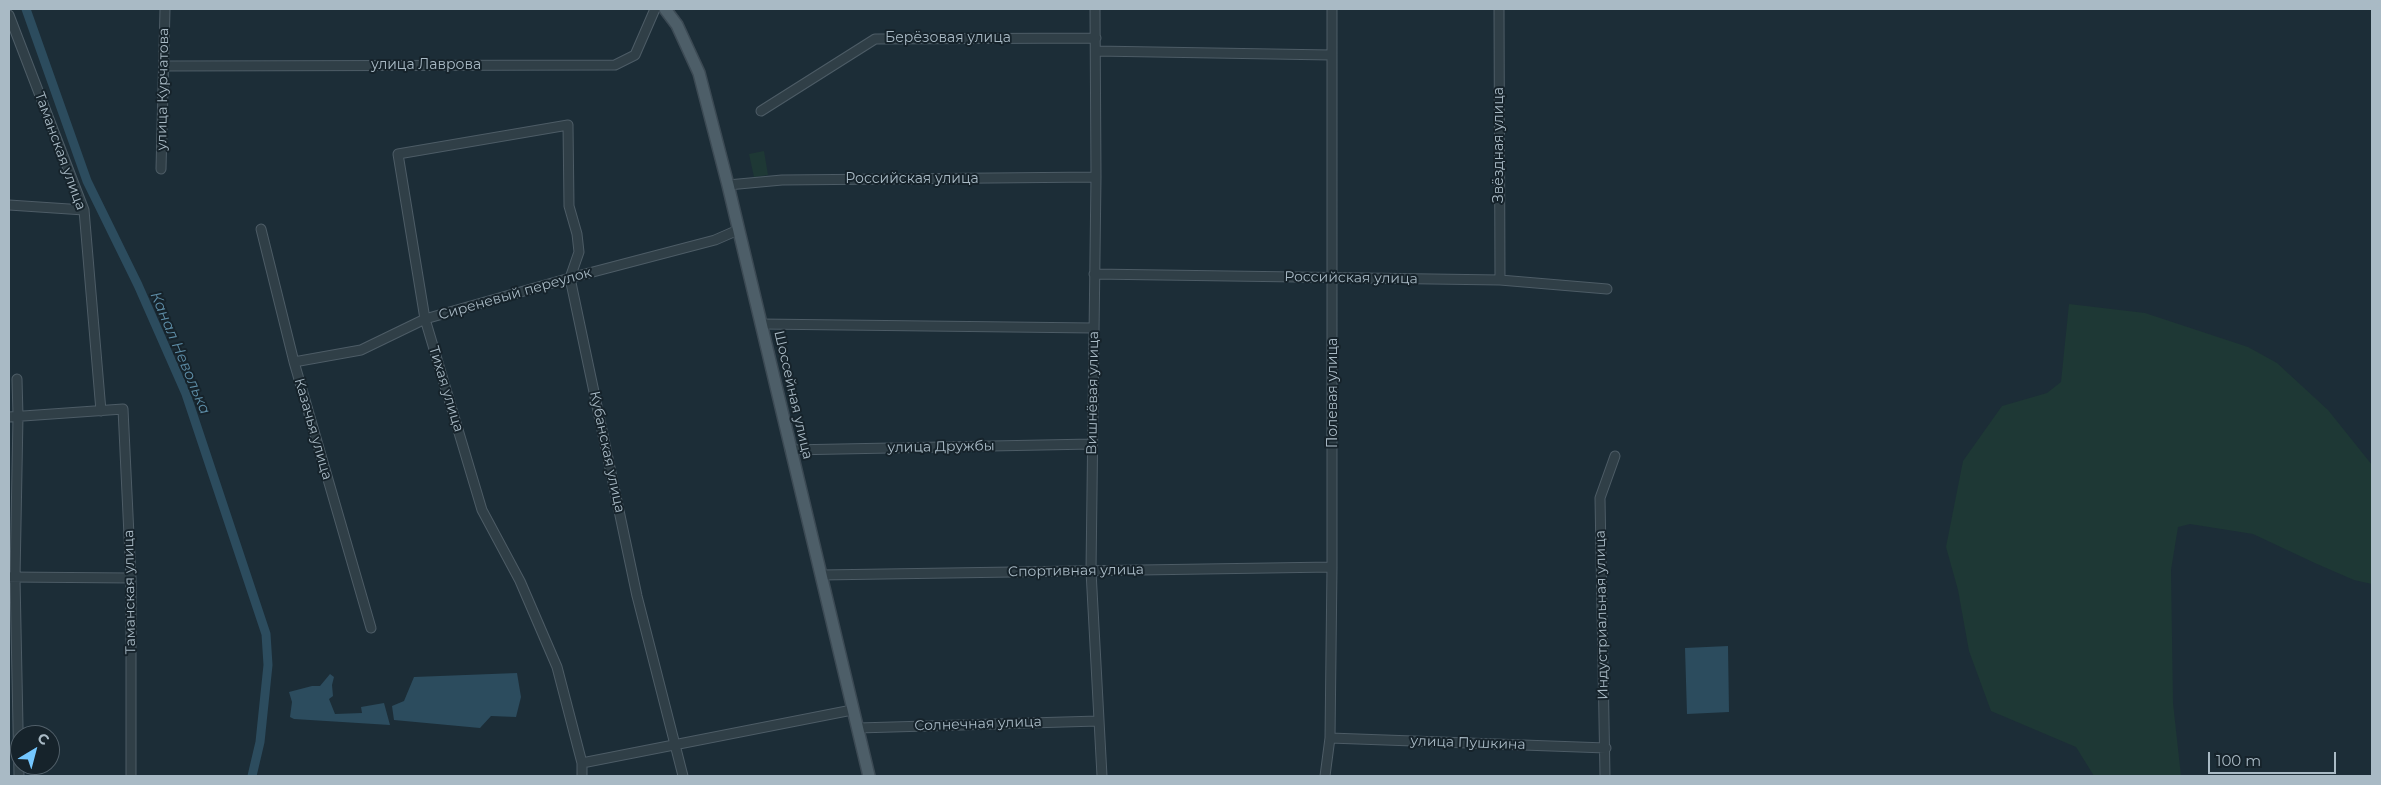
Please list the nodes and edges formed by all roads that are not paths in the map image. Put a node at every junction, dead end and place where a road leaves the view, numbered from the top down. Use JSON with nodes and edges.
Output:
{"nodes":[{"id":1,"x":165,"y":9,"type":"edge"},
{"id":2,"x":655,"y":9,"type":"edge"},
{"id":3,"x":1095,"y":9,"type":"edge"},
{"id":4,"x":1332,"y":9,"type":"edge"},
{"id":5,"x":1499,"y":9,"type":"edge"},
{"id":6,"x":668,"y":10,"type":"edge"},
{"id":7,"x":9,"y":15,"type":"edge"},
{"id":8,"x":1096,"y":38,"type":"junction"},
{"id":9,"x":1096,"y":51,"type":"junction"},
{"id":10,"x":1331,"y":55,"type":"junction"},
{"id":11,"x":164,"y":66,"type":"junction"},
{"id":12,"x":761,"y":111,"type":"dead end"},
{"id":13,"x":161,"y":168,"type":"dead end"},
{"id":14,"x":1096,"y":177,"type":"junction"},
{"id":15,"x":728,"y":185,"type":"junction"},
{"id":16,"x":9,"y":204,"type":"edge"},
{"id":17,"x":84,"y":210,"type":"junction"},
{"id":18,"x":260,"y":229,"type":"dead end"},
{"id":19,"x":738,"y":230,"type":"junction"},
{"id":20,"x":1094,"y":274,"type":"junction"},
{"id":21,"x":570,"y":278,"type":"junction"},
{"id":22,"x":1332,"y":278,"type":"junction"},
{"id":23,"x":1500,"y":280,"type":"junction"},
{"id":24,"x":1607,"y":289,"type":"dead end"},
{"id":25,"x":425,"y":319,"type":"junction"},
{"id":26,"x":761,"y":324,"type":"junction"},
{"id":27,"x":1093,"y":328,"type":"junction"},
{"id":28,"x":294,"y":362,"type":"junction"},
{"id":29,"x":16,"y":379,"type":"dead end"},
{"id":30,"x":101,"y":411,"type":"junction"},
{"id":31,"x":13,"y":417,"type":"edge"},
{"id":32,"x":1092,"y":444,"type":"junction"},
{"id":33,"x":790,"y":450,"type":"junction"},
{"id":34,"x":1615,"y":456,"type":"dead end"},
{"id":35,"x":1332,"y":567,"type":"junction"},
{"id":36,"x":1091,"y":570,"type":"junction"},
{"id":37,"x":821,"y":576,"type":"junction"},
{"id":38,"x":12,"y":578,"type":"edge"},
{"id":39,"x":131,"y":578,"type":"junction"},
{"id":40,"x":371,"y":628,"type":"dead end"},
{"id":41,"x":852,"y":710,"type":"junction"},
{"id":42,"x":1098,"y":721,"type":"junction"},
{"id":43,"x":858,"y":728,"type":"junction"},
{"id":44,"x":1330,"y":738,"type":"junction"},
{"id":45,"x":675,"y":744,"type":"junction"},
{"id":46,"x":1606,"y":748,"type":"junction"},
{"id":47,"x":582,"y":762,"type":"junction"},
{"id":48,"x":19,"y":776,"type":"edge"},
{"id":49,"x":132,"y":776,"type":"edge"},
{"id":50,"x":582,"y":776,"type":"edge"},
{"id":51,"x":683,"y":776,"type":"edge"},
{"id":52,"x":869,"y":776,"type":"edge"},
{"id":53,"x":1102,"y":776,"type":"edge"},
{"id":54,"x":1325,"y":776,"type":"edge"},
{"id":55,"x":1605,"y":776,"type":"edge"}],
"edges":[{"from":1,"to":11,"type":"street","name":"улица Курчатова"},
{"from":2,"to":11,"type":"street","name":"улица Лаврова"},
{"from":3,"to":8,"type":"street","name":"Вишнёвая улица"},
{"from":4,"to":10,"type":"street","name":"Полевая улица"},
{"from":5,"to":23,"type":"street","name":"Звёздная улица"},
{"from":6,"to":15,"type":"main road","name":"Шоссейная улица"},
{"from":7,"to":17,"type":"street","name":"Таманская улица"},
{"from":8,"to":9,"type":"street","name":"Вишнёвая улица"},
{"from":8,"to":12,"type":"street","name":"Берёзовая улица"},
{"from":9,"to":10,"type":"street"},
{"from":9,"to":14,"type":"street","name":"Вишнёвая улица"},
{"from":10,"to":22,"type":"street","name":"Полевая улица"},
{"from":11,"to":13,"type":"street","name":"улица Курчатова"},
{"from":14,"to":15,"type":"street","name":"Российская улица"},
{"from":14,"to":20,"type":"street","name":"Вишнёвая улица"},
{"from":15,"to":19,"type":"main road","name":"Шоссейная улица"},
{"from":16,"to":17,"type":"street"},
{"from":17,"to":30,"type":"street","name":"Таманская улица"},
{"from":18,"to":28,"type":"street","name":"Казачья улица"},
{"from":19,"to":21,"type":"street","name":"Сиреневый переулок"},
{"from":19,"to":26,"type":"main road","name":"Шоссейная улица"},
{"from":20,"to":22,"type":"street","name":"Российская улица"},
{"from":20,"to":27,"type":"street","name":"Вишнёвая улица"},
{"from":21,"to":25,"type":"street","name":"Сиреневый переулок"},
{"from":21,"to":25,"type":"street","name":"Тихая улица"},
{"from":21,"to":45,"type":"street","name":"Кубанская улица"},
{"from":22,"to":23,"type":"street","name":"Российская улица"},
{"from":22,"to":35,"type":"street","name":"Полевая улица"},
{"from":23,"to":24,"type":"street","name":"Российская улица"},
{"from":25,"to":28,"type":"street","name":"Сиреневый переулок"},
{"from":25,"to":47,"type":"street","name":"Тихая улица"},
{"from":26,"to":27,"type":"street"},
{"from":26,"to":33,"type":"main road","name":"Шоссейная улица"},
{"from":27,"to":32,"type":"street","name":"Вишнёвая улица"},
{"from":28,"to":40,"type":"street","name":"Казачья улица"},
{"from":29,"to":31,"type":"street"},
{"from":30,"to":31,"type":"street"},
{"from":30,"to":39,"type":"street","name":"Таманская улица"},
{"from":31,"to":38,"type":"street"},
{"from":32,"to":33,"type":"street","name":"улица Дружбы"},
{"from":32,"to":36,"type":"street","name":"Вишнёвая улица"},
{"from":33,"to":37,"type":"main road","name":"Шоссейная улица"},
{"from":34,"to":46,"type":"street","name":"Индустриальная улица"},
{"from":35,"to":36,"type":"street","name":"Спортивная улица"},
{"from":35,"to":44,"type":"street","name":"Полевая улица"},
{"from":36,"to":37,"type":"street","name":"Спортивная улица"},
{"from":36,"to":42,"type":"street","name":"Вишнёвая улица"},
{"from":37,"to":41,"type":"main road","name":"Шоссейная улица"},
{"from":38,"to":39,"type":"street"},
{"from":38,"to":48,"type":"street"},
{"from":39,"to":49,"type":"street","name":"Таманская улица"},
{"from":41,"to":43,"type":"main road","name":"Шоссейная улица"},
{"from":41,"to":45,"type":"street"},
{"from":42,"to":43,"type":"street","name":"Солнечная улица"},
{"from":42,"to":53,"type":"street","name":"Вишнёвая улица"},
{"from":43,"to":52,"type":"main road","name":"Шоссейная улица"},
{"from":44,"to":46,"type":"street","name":"улица Пушкина"},
{"from":44,"to":54,"type":"street","name":"Полевая улица"},
{"from":45,"to":47,"type":"street"},
{"from":45,"to":51,"type":"street","name":"Кубанская улица"},
{"from":46,"to":55,"type":"street","name":"Индустриальная улица"},
{"from":47,"to":50,"type":"street","name":"Тихая улица"}]}
